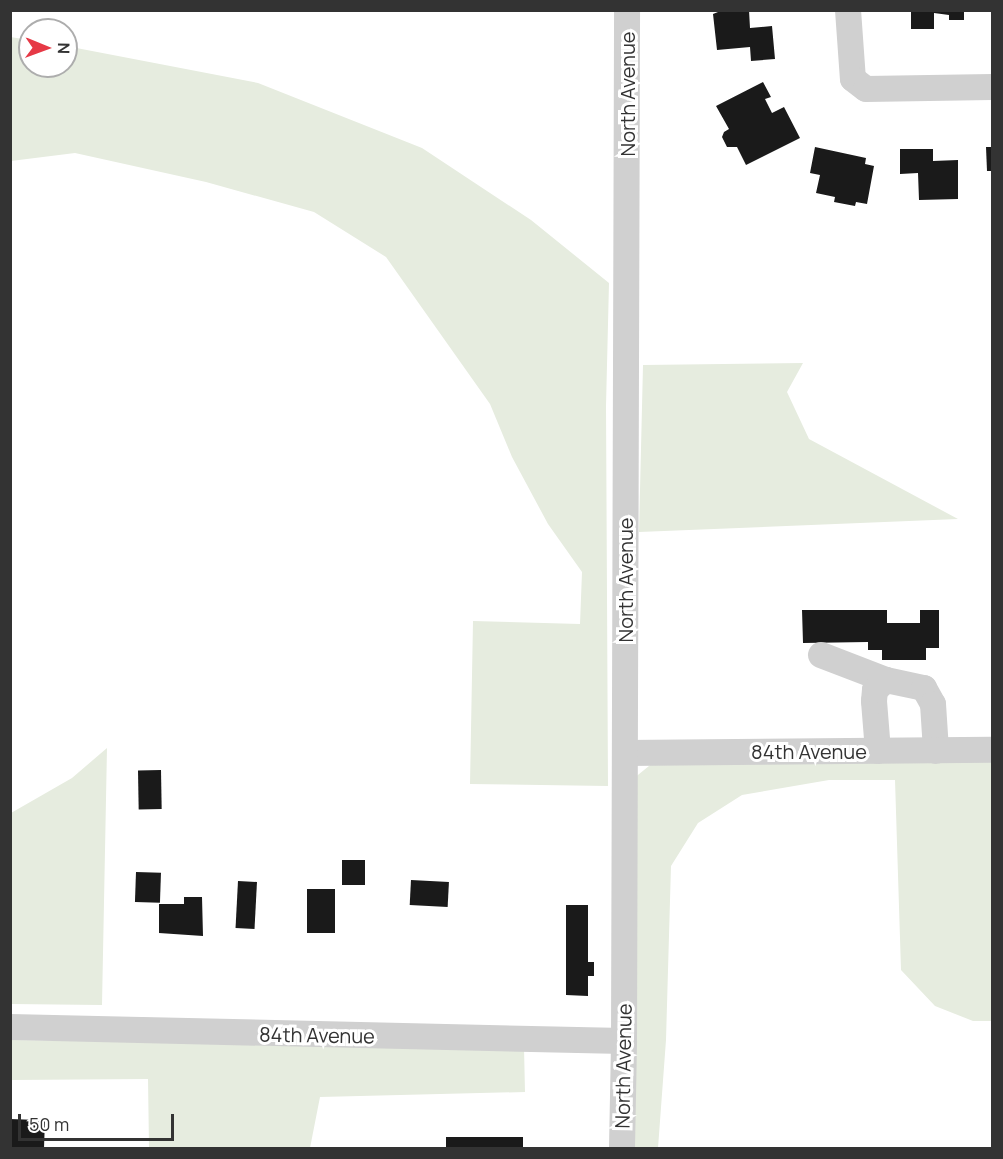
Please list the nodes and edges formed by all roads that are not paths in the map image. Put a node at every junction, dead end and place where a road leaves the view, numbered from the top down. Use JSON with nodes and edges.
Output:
{"nodes":[{"id":1,"x":627,"y":10,"type":"edge"},
{"id":2,"x":848,"y":10,"type":"edge"},
{"id":3,"x":993,"y":87,"type":"edge"},
{"id":4,"x":821,"y":655,"type":"dead end"},
{"id":5,"x":886,"y":680,"type":"junction"},
{"id":6,"x":993,"y":750,"type":"edge"},
{"id":7,"x":878,"y":751,"type":"junction"},
{"id":8,"x":936,"y":751,"type":"junction"},
{"id":9,"x":625,"y":753,"type":"junction"},
{"id":10,"x":10,"y":1027,"type":"edge"},
{"id":11,"x":624,"y":1041,"type":"junction"},
{"id":12,"x":622,"y":1149,"type":"edge"}],
"edges":[{"from":1,"to":9,"type":"street","name":"North Avenue"},
{"from":2,"to":3,"type":"street"},
{"from":4,"to":5,"type":"street"},
{"from":5,"to":7,"type":"street"},
{"from":5,"to":8,"type":"street"},
{"from":6,"to":8,"type":"street","name":"84th Avenue"},
{"from":7,"to":8,"type":"street","name":"84th Avenue"},
{"from":7,"to":9,"type":"street","name":"84th Avenue"},
{"from":9,"to":11,"type":"street","name":"North Avenue"},
{"from":10,"to":11,"type":"street","name":"84th Avenue"},
{"from":11,"to":12,"type":"street","name":"North Avenue"}]}
